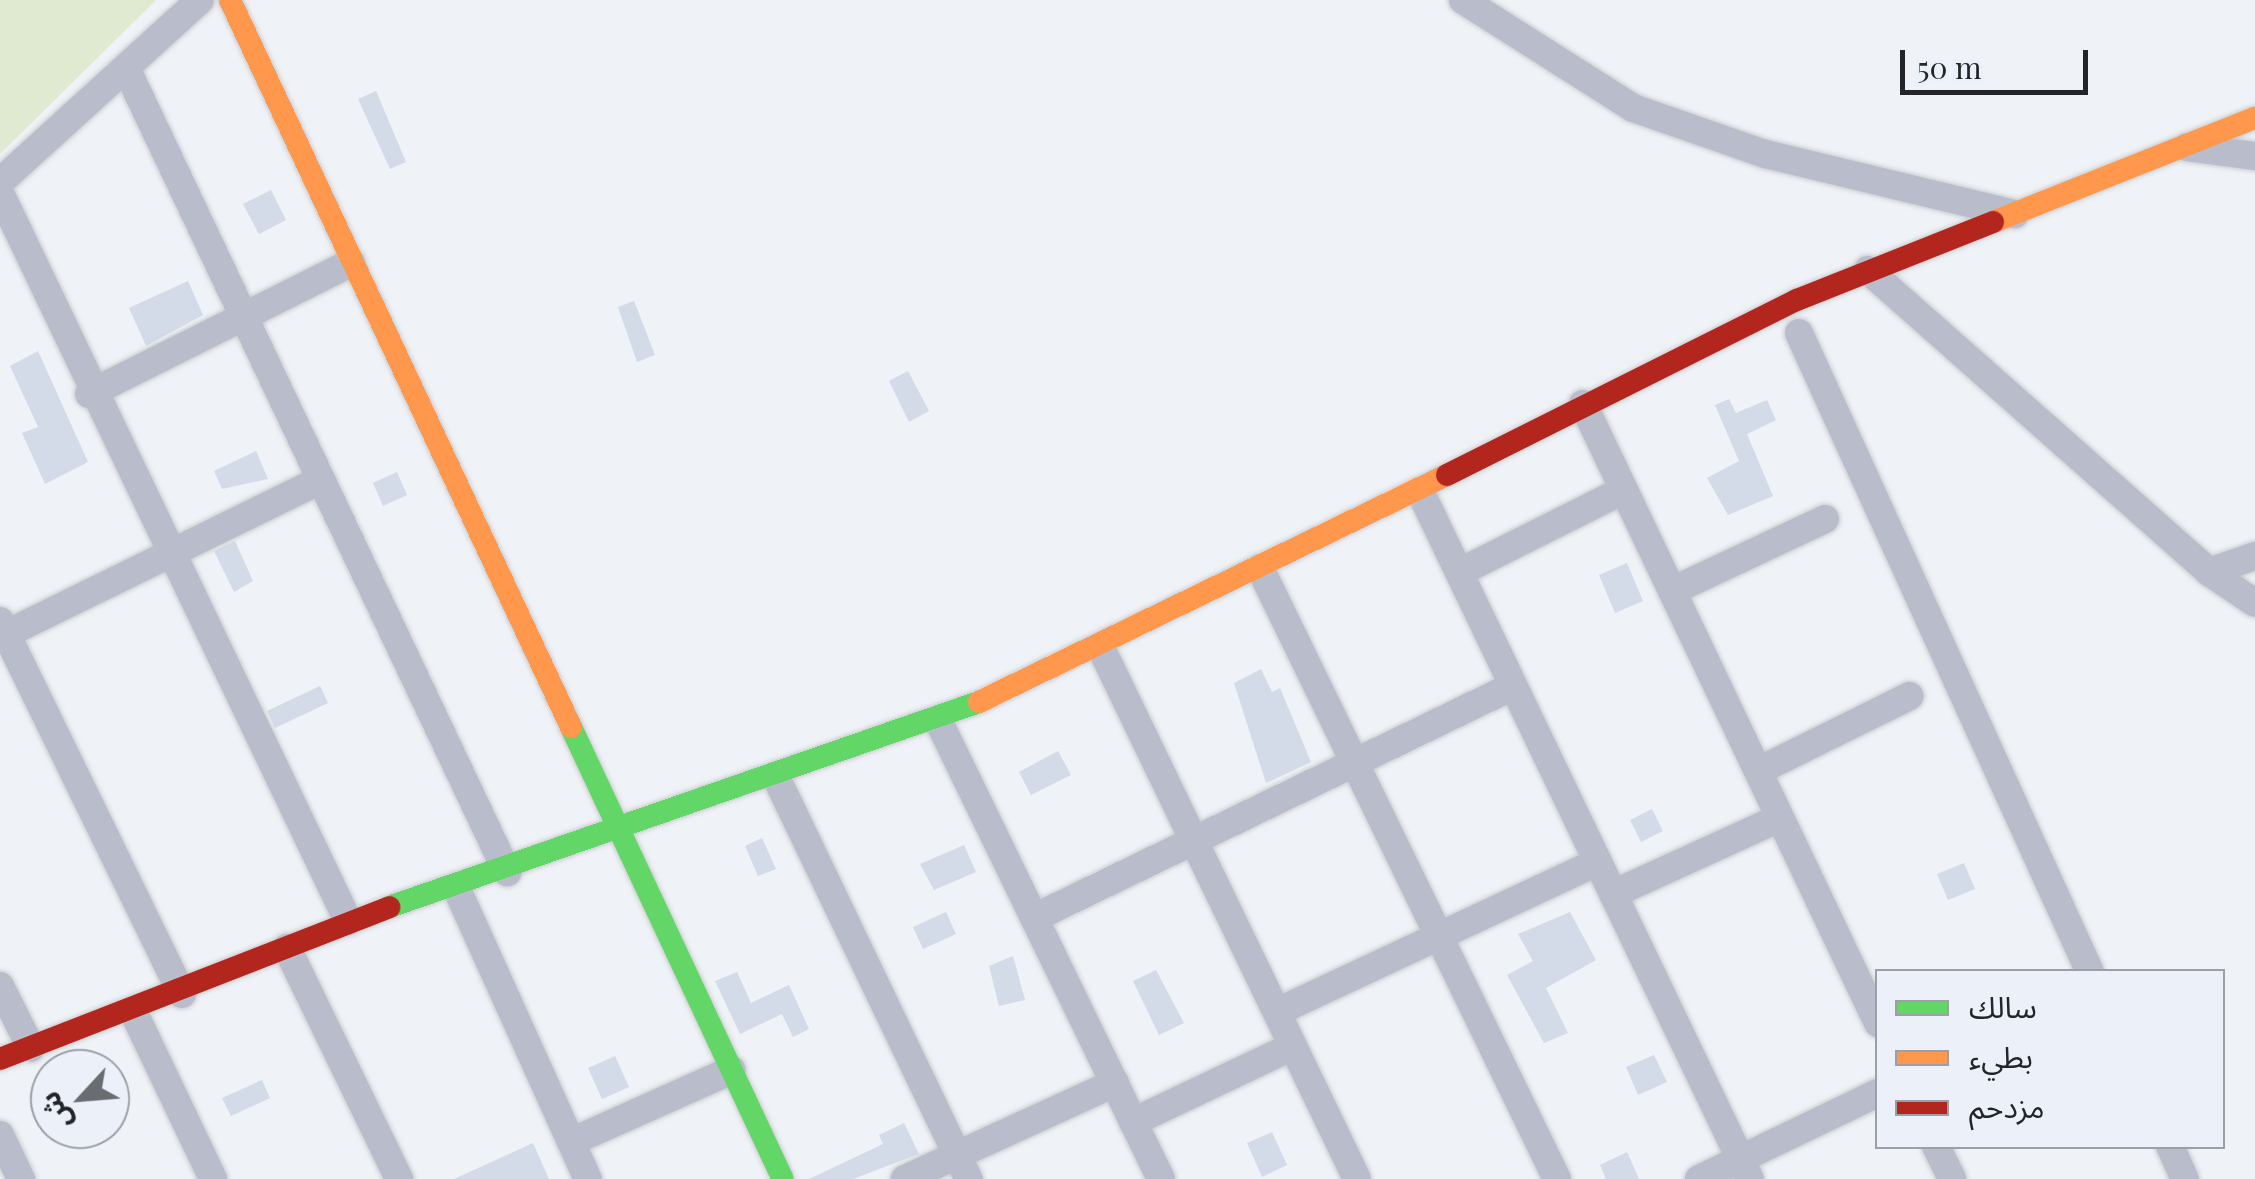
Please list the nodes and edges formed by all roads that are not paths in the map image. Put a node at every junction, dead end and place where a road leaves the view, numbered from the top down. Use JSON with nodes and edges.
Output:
{"nodes":[{"id":1,"x":200,"y":0,"type":"edge"},
{"id":2,"x":230,"y":0,"type":"edge"},
{"id":3,"x":1464,"y":0,"type":"edge"},
{"id":4,"x":126,"y":68,"type":"junction"},
{"id":5,"x":2255,"y":118,"type":"edge"},
{"id":6,"x":2183,"y":146,"type":"junction"},
{"id":7,"x":2255,"y":156,"type":"edge"},
{"id":8,"x":0,"y":182,"type":"edge"},
{"id":9,"x":0,"y":193,"type":"edge"},
{"id":10,"x":2016,"y":214,"type":"junction"},
{"id":11,"x":351,"y":263,"type":"junction"},
{"id":12,"x":1868,"y":270,"type":"junction"},
{"id":13,"x":241,"y":320,"type":"junction"},
{"id":14,"x":1799,"y":333,"type":"dead end"},
{"id":15,"x":88,"y":394,"type":"junction"},
{"id":16,"x":1583,"y":404,"type":"junction"},
{"id":17,"x":320,"y":480,"type":"junction"},
{"id":18,"x":1624,"y":490,"type":"junction"},
{"id":19,"x":1420,"y":491,"type":"junction"},
{"id":20,"x":1824,"y":519,"type":"dead end"},
{"id":21,"x":167,"y":554,"type":"junction"},
{"id":22,"x":2255,"y":556,"type":"edge"},
{"id":23,"x":1260,"y":568,"type":"junction"},
{"id":24,"x":1460,"y":572,"type":"junction"},
{"id":25,"x":2208,"y":572,"type":"junction"},
{"id":26,"x":1672,"y":591,"type":"junction"},
{"id":27,"x":2255,"y":603,"type":"edge"},
{"id":28,"x":2,"y":631,"type":"edge"},
{"id":29,"x":1101,"y":648,"type":"junction"},
{"id":30,"x":1513,"y":686,"type":"junction"},
{"id":31,"x":1910,"y":696,"type":"dead end"},
{"id":32,"x":938,"y":720,"type":"junction"},
{"id":33,"x":1355,"y":764,"type":"junction"},
{"id":34,"x":1758,"y":771,"type":"junction"},
{"id":35,"x":776,"y":777,"type":"junction"},
{"id":36,"x":1780,"y":818,"type":"junction"},
{"id":37,"x":622,"y":832,"type":"junction"},
{"id":38,"x":1195,"y":844,"type":"junction"},
{"id":39,"x":1597,"y":862,"type":"junction"},
{"id":40,"x":508,"y":872,"type":"junction"},
{"id":41,"x":456,"y":887,"type":"junction"},
{"id":42,"x":1613,"y":894,"type":"junction"},
{"id":43,"x":1034,"y":918,"type":"junction"},
{"id":44,"x":348,"y":921,"type":"junction"},
{"id":45,"x":1438,"y":934,"type":"junction"},
{"id":46,"x":288,"y":948,"type":"junction"},
{"id":47,"x":2089,"y":969,"type":"edge"},
{"id":48,"x":0,"y":986,"type":"edge"},
{"id":49,"x":182,"y":994,"type":"junction"},
{"id":50,"x":134,"y":1011,"type":"junction"},
{"id":51,"x":1277,"y":1012,"type":"junction"},
{"id":52,"x":1875,"y":1016,"type":"edge"},
{"id":53,"x":1293,"y":1046,"type":"junction"},
{"id":54,"x":31,"y":1048,"type":"junction"},
{"id":55,"x":0,"y":1059,"type":"edge"},
{"id":56,"x":732,"y":1070,"type":"junction"},
{"id":57,"x":1115,"y":1083,"type":"junction"},
{"id":58,"x":1875,"y":1095,"type":"edge"},
{"id":59,"x":1134,"y":1122,"type":"junction"},
{"id":60,"x":0,"y":1135,"type":"edge"},
{"id":61,"x":571,"y":1142,"type":"junction"},
{"id":62,"x":1937,"y":1149,"type":"edge"},
{"id":63,"x":2171,"y":1149,"type":"edge"},
{"id":64,"x":964,"y":1167,"type":"edge"},
{"id":65,"x":1744,"y":1168,"type":"edge"},
{"id":66,"x":21,"y":1179,"type":"edge"},
{"id":67,"x":213,"y":1179,"type":"edge"},
{"id":68,"x":399,"y":1179,"type":"edge"},
{"id":69,"x":588,"y":1179,"type":"edge"},
{"id":70,"x":782,"y":1179,"type":"edge"},
{"id":71,"x":905,"y":1179,"type":"edge"},
{"id":72,"x":1161,"y":1179,"type":"edge"},
{"id":73,"x":1357,"y":1179,"type":"edge"},
{"id":74,"x":1557,"y":1179,"type":"edge"},
{"id":75,"x":1698,"y":1179,"type":"edge"},
{"id":76,"x":1952,"y":1179,"type":"edge"},
{"id":77,"x":2185,"y":1179,"type":"edge"}],
"edges":[{"from":1,"to":4,"type":"street"},
{"from":2,"to":11,"type":"street"},
{"from":3,"to":10,"type":"street"},
{"from":4,"to":8,"type":"street"},
{"from":4,"to":13,"type":"street"},
{"from":5,"to":6,"type":"street"},
{"from":6,"to":7,"type":"street"},
{"from":6,"to":10,"type":"street"},
{"from":9,"to":15,"type":"street"},
{"from":10,"to":12,"type":"street"},
{"from":11,"to":13,"type":"street"},
{"from":11,"to":37,"type":"street"},
{"from":12,"to":16,"type":"street"},
{"from":12,"to":25,"type":"street"},
{"from":13,"to":15,"type":"street"},
{"from":13,"to":17,"type":"street"},
{"from":14,"to":47,"type":"street"},
{"from":15,"to":21,"type":"street"},
{"from":16,"to":18,"type":"street"},
{"from":16,"to":19,"type":"street"},
{"from":17,"to":21,"type":"street"},
{"from":17,"to":40,"type":"street"},
{"from":18,"to":24,"type":"street"},
{"from":18,"to":26,"type":"street"},
{"from":19,"to":23,"type":"street"},
{"from":19,"to":24,"type":"street"},
{"from":20,"to":26,"type":"street"},
{"from":21,"to":28,"type":"street"},
{"from":21,"to":44,"type":"street"},
{"from":22,"to":25,"type":"street"},
{"from":23,"to":29,"type":"street"},
{"from":23,"to":33,"type":"street"},
{"from":24,"to":30,"type":"street"},
{"from":25,"to":27,"type":"street"},
{"from":26,"to":34,"type":"street"},
{"from":28,"to":49,"type":"street"},
{"from":29,"to":32,"type":"street"},
{"from":29,"to":38,"type":"street"},
{"from":30,"to":33,"type":"street"},
{"from":30,"to":39,"type":"street"},
{"from":31,"to":34,"type":"street"},
{"from":32,"to":35,"type":"street"},
{"from":32,"to":43,"type":"street"},
{"from":33,"to":38,"type":"street"},
{"from":33,"to":45,"type":"street"},
{"from":34,"to":36,"type":"street"},
{"from":35,"to":37,"type":"street"},
{"from":35,"to":64,"type":"street"},
{"from":36,"to":42,"type":"street"},
{"from":36,"to":52,"type":"street"},
{"from":37,"to":40,"type":"street"},
{"from":37,"to":56,"type":"street"},
{"from":38,"to":43,"type":"street"},
{"from":38,"to":51,"type":"street"},
{"from":39,"to":42,"type":"street"},
{"from":39,"to":45,"type":"street"},
{"from":40,"to":41,"type":"street"},
{"from":41,"to":44,"type":"street"},
{"from":41,"to":61,"type":"street"},
{"from":42,"to":65,"type":"street"},
{"from":43,"to":57,"type":"street"},
{"from":44,"to":46,"type":"street"},
{"from":45,"to":51,"type":"street"},
{"from":45,"to":74,"type":"street"},
{"from":46,"to":49,"type":"street"},
{"from":46,"to":68,"type":"street"},
{"from":48,"to":54,"type":"street"},
{"from":49,"to":50,"type":"street"},
{"from":50,"to":54,"type":"street"},
{"from":50,"to":67,"type":"street"},
{"from":51,"to":53,"type":"street"},
{"from":53,"to":59,"type":"street"},
{"from":53,"to":73,"type":"street"},
{"from":54,"to":55,"type":"street"},
{"from":56,"to":61,"type":"street"},
{"from":56,"to":70,"type":"street"},
{"from":57,"to":59,"type":"street"},
{"from":57,"to":64,"type":"street"},
{"from":58,"to":65,"type":"street"},
{"from":59,"to":72,"type":"street"},
{"from":60,"to":66,"type":"street"},
{"from":61,"to":69,"type":"street"},
{"from":62,"to":76,"type":"street"},
{"from":63,"to":77,"type":"street"},
{"from":64,"to":71,"type":"street"},
{"from":65,"to":75,"type":"street"}]}
